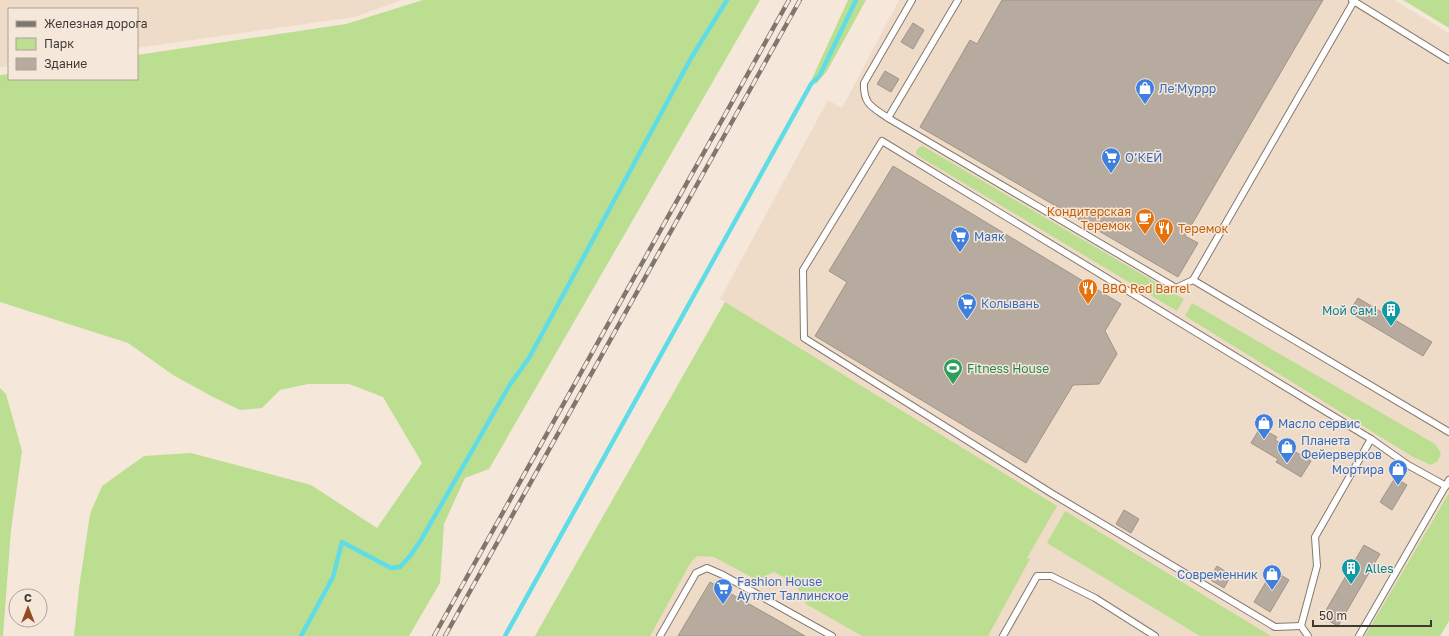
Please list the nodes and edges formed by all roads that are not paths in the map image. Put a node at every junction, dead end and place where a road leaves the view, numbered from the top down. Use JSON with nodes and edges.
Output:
{"nodes":[{"id":1,"x":912,"y":0,"type":"edge"},
{"id":2,"x":958,"y":0,"type":"edge"},
{"id":3,"x":1353,"y":1,"type":"edge"},
{"id":4,"x":1449,"y":60,"type":"edge"},
{"id":5,"x":888,"y":118,"type":"junction"},
{"id":6,"x":1193,"y":280,"type":"junction"},
{"id":7,"x":1449,"y":432,"type":"edge"},
{"id":8,"x":1372,"y":439,"type":"junction"},
{"id":9,"x":1448,"y":483,"type":"edge"},
{"id":10,"x":1301,"y":626,"type":"junction"},
{"id":11,"x":660,"y":636,"type":"edge"},
{"id":12,"x":832,"y":636,"type":"edge"},
{"id":13,"x":1003,"y":636,"type":"edge"},
{"id":14,"x":1155,"y":636,"type":"edge"},
{"id":15,"x":1308,"y":636,"type":"edge"},
{"id":16,"x":1359,"y":636,"type":"edge"}],
"edges":[{"from":1,"to":5,"type":"lane"},
{"from":2,"to":5,"type":"lane"},
{"from":3,"to":4,"type":"lane"},
{"from":3,"to":6,"type":"lane"},
{"from":5,"to":6,"type":"lane"},
{"from":6,"to":7,"type":"lane"},
{"from":8,"to":9,"type":"lane"},
{"from":8,"to":10,"type":"lane"},
{"from":8,"to":10,"type":"lane"},
{"from":9,"to":16,"type":"lane"},
{"from":10,"to":15,"type":"lane"},
{"from":11,"to":12,"type":"lane"},
{"from":13,"to":14,"type":"lane"}]}
